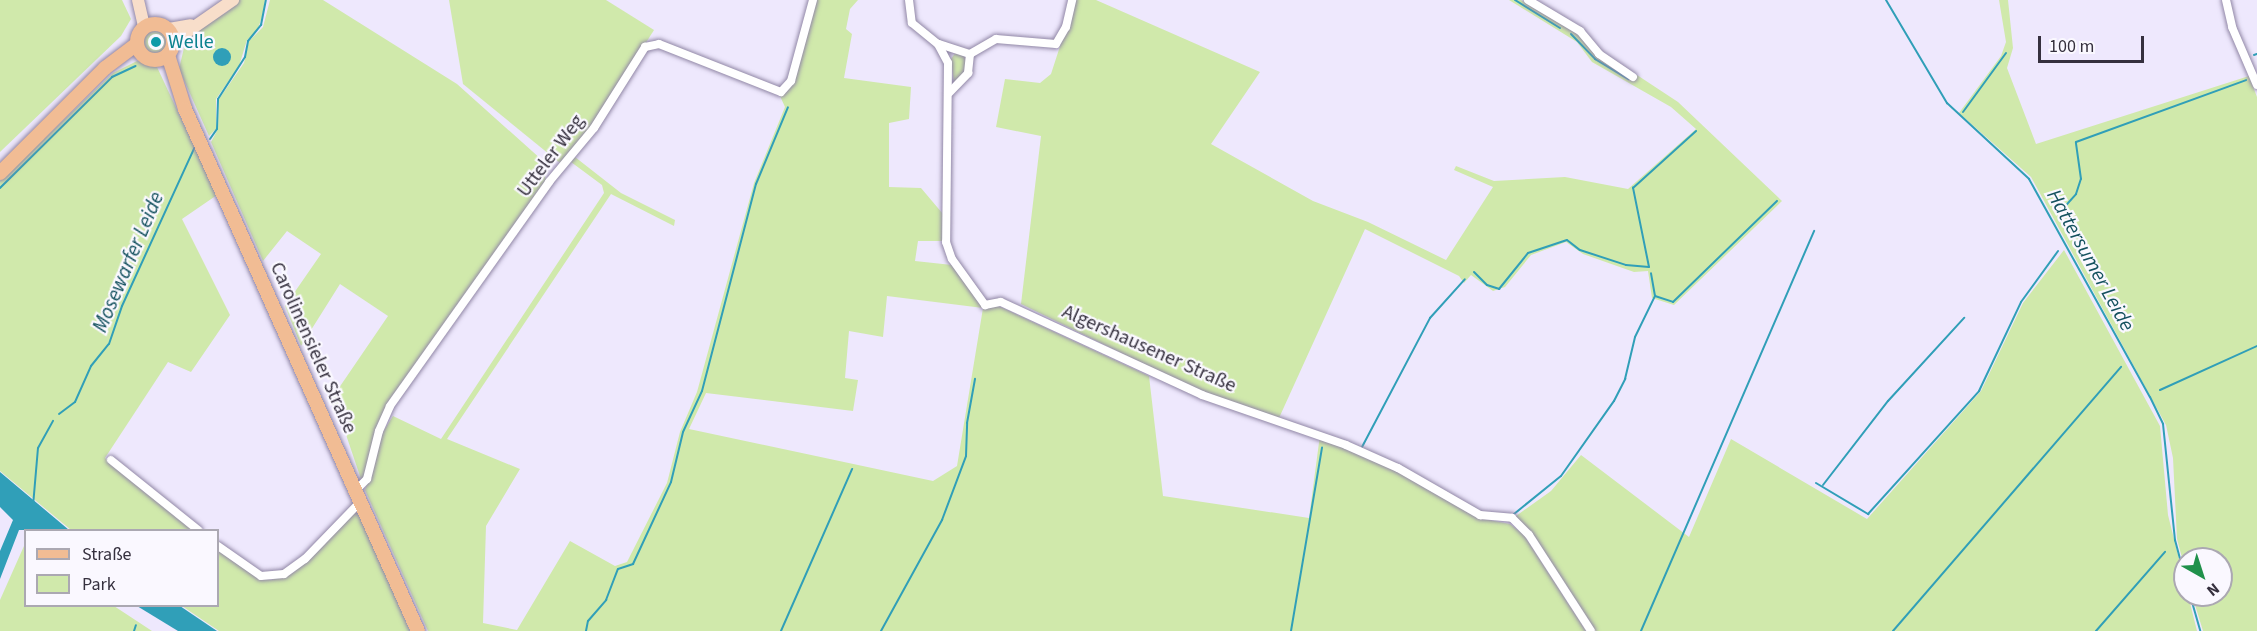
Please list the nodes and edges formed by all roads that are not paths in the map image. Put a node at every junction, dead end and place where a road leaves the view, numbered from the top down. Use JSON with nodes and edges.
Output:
{"nodes":[{"id":1,"x":233,"y":0,"type":"edge"},
{"id":2,"x":813,"y":0,"type":"edge"},
{"id":3,"x":909,"y":0,"type":"edge"},
{"id":4,"x":1072,"y":0,"type":"edge"},
{"id":5,"x":1528,"y":0,"type":"edge"},
{"id":6,"x":2226,"y":0,"type":"edge"},
{"id":7,"x":139,"y":3,"type":"edge"},
{"id":8,"x":149,"y":25,"type":"junction"},
{"id":9,"x":172,"y":35,"type":"junction"},
{"id":10,"x":938,"y":44,"type":"junction"},
{"id":11,"x":139,"y":49,"type":"junction"},
{"id":12,"x":970,"y":54,"type":"junction"},
{"id":13,"x":163,"y":58,"type":"junction"},
{"id":14,"x":1633,"y":77,"type":"dead end"},
{"id":15,"x":2257,"y":85,"type":"edge"},
{"id":16,"x":949,"y":93,"type":"junction"},
{"id":17,"x":0,"y":173,"type":"edge"},
{"id":18,"x":111,"y":460,"type":"dead end"},
{"id":19,"x":358,"y":497,"type":"junction"},
{"id":20,"x":196,"y":529,"type":"edge"},
{"id":21,"x":219,"y":547,"type":"edge"},
{"id":22,"x":418,"y":631,"type":"edge"},
{"id":23,"x":1591,"y":631,"type":"edge"}],
"edges":[{"from":1,"to":9,"type":"main road"},
{"from":2,"to":19,"type":"street","name":"Utteler Weg"},
{"from":3,"to":10,"type":"street"},
{"from":4,"to":12,"type":"street"},
{"from":5,"to":14,"type":"street"},
{"from":6,"to":15,"type":"street"},
{"from":7,"to":8,"type":"main road"},
{"from":8,"to":9,"type":"main road"},
{"from":8,"to":11,"type":"main road"},
{"from":9,"to":13,"type":"main road"},
{"from":10,"to":12,"type":"street"},
{"from":10,"to":16,"type":"street","name":"Algershausener Straße"},
{"from":11,"to":13,"type":"main road"},
{"from":11,"to":17,"type":"main road"},
{"from":12,"to":16,"type":"street"},
{"from":13,"to":19,"type":"main road","name":"Carolinensieler Straße"},
{"from":16,"to":23,"type":"street","name":"Algershausener Straße"},
{"from":18,"to":20,"type":"street"},
{"from":19,"to":21,"type":"street"},
{"from":19,"to":22,"type":"main road","name":"Carolinensieler Straße"}]}
